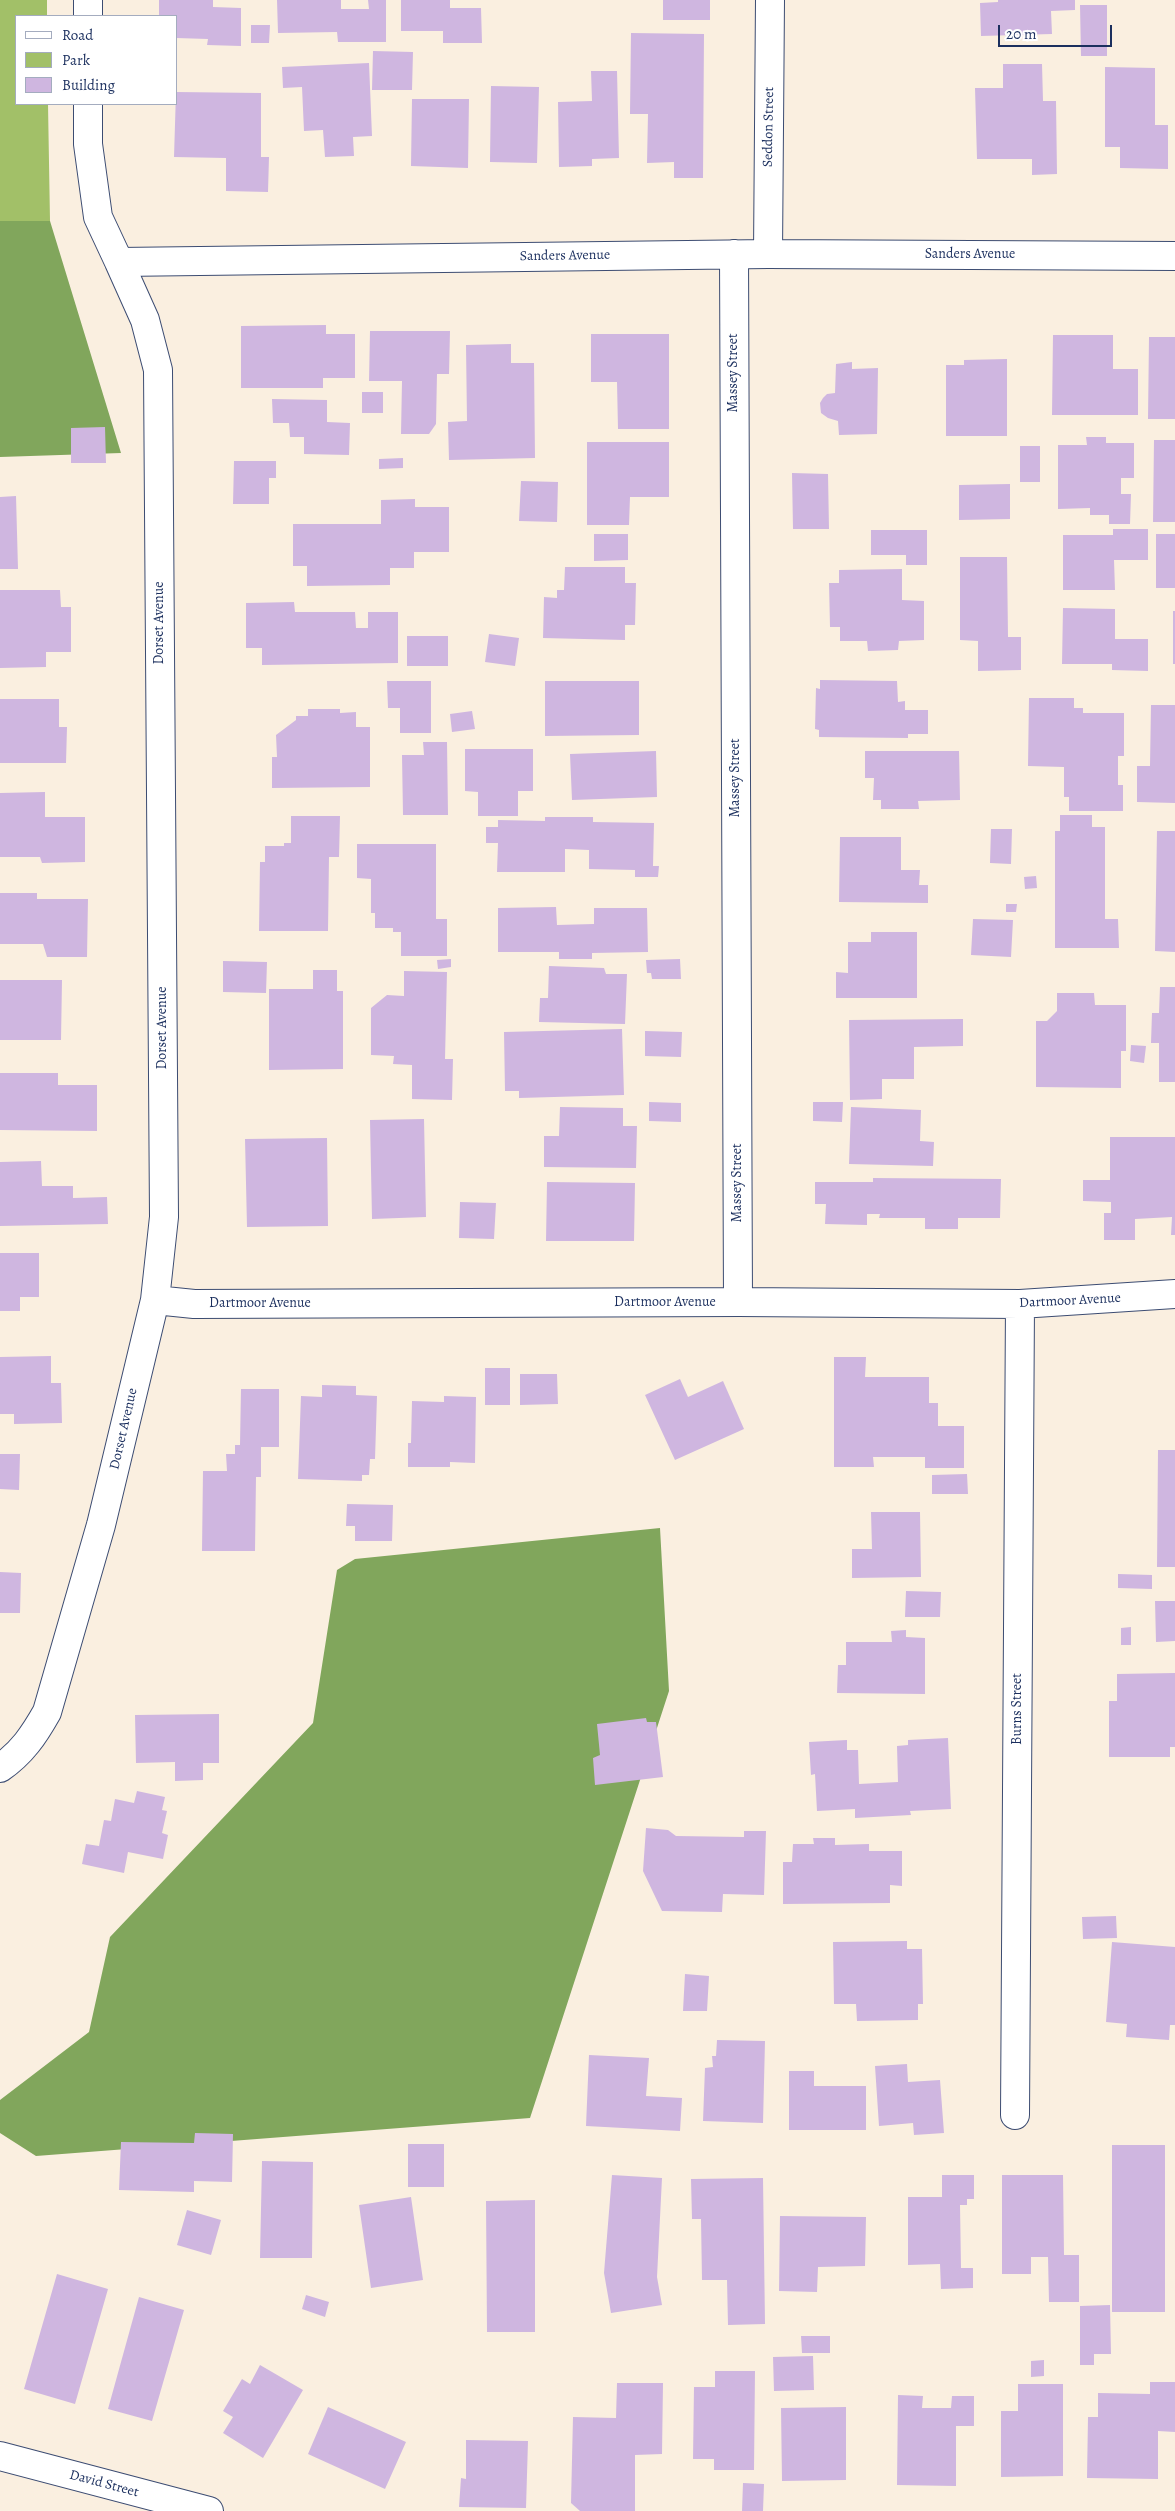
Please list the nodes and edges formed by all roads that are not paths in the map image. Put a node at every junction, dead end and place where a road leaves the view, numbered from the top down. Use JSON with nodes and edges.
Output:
{"nodes":[{"id":1,"x":88,"y":0,"type":"edge"},
{"id":2,"x":770,"y":0,"type":"edge"},
{"id":3,"x":88,"y":15,"type":"edge"},
{"id":4,"x":88,"y":105,"type":"edge"},
{"id":5,"x":734,"y":254,"type":"junction"},
{"id":6,"x":768,"y":254,"type":"junction"},
{"id":7,"x":1175,"y":256,"type":"edge"},
{"id":8,"x":119,"y":262,"type":"junction"},
{"id":9,"x":1175,"y":1294,"type":"edge"},
{"id":10,"x":155,"y":1300,"type":"junction"},
{"id":11,"x":738,"y":1302,"type":"junction"},
{"id":12,"x":1020,"y":1304,"type":"junction"},
{"id":13,"x":0,"y":1768,"type":"edge"},
{"id":14,"x":1015,"y":2115,"type":"dead end"},
{"id":15,"x":0,"y":2456,"type":"edge"},
{"id":16,"x":209,"y":2511,"type":"edge"}],
"edges":[{"from":1,"to":3,"type":"street"},
{"from":2,"to":6,"type":"street","name":"Seddon Street"},
{"from":4,"to":8,"type":"street"},
{"from":5,"to":6,"type":"street","name":"Sanders Avenue"},
{"from":5,"to":8,"type":"street","name":"Sanders Avenue"},
{"from":5,"to":11,"type":"street","name":"Massey Street"},
{"from":6,"to":7,"type":"street","name":"Sanders Avenue"},
{"from":8,"to":10,"type":"street","name":"Dorset Avenue"},
{"from":9,"to":12,"type":"street","name":"Dartmoor Avenue"},
{"from":10,"to":11,"type":"street","name":"Dartmoor Avenue"},
{"from":10,"to":13,"type":"street","name":"Dorset Avenue"},
{"from":11,"to":12,"type":"street","name":"Dartmoor Avenue"},
{"from":12,"to":14,"type":"street","name":"Burns Street"},
{"from":15,"to":16,"type":"street","name":"David Street"}]}
